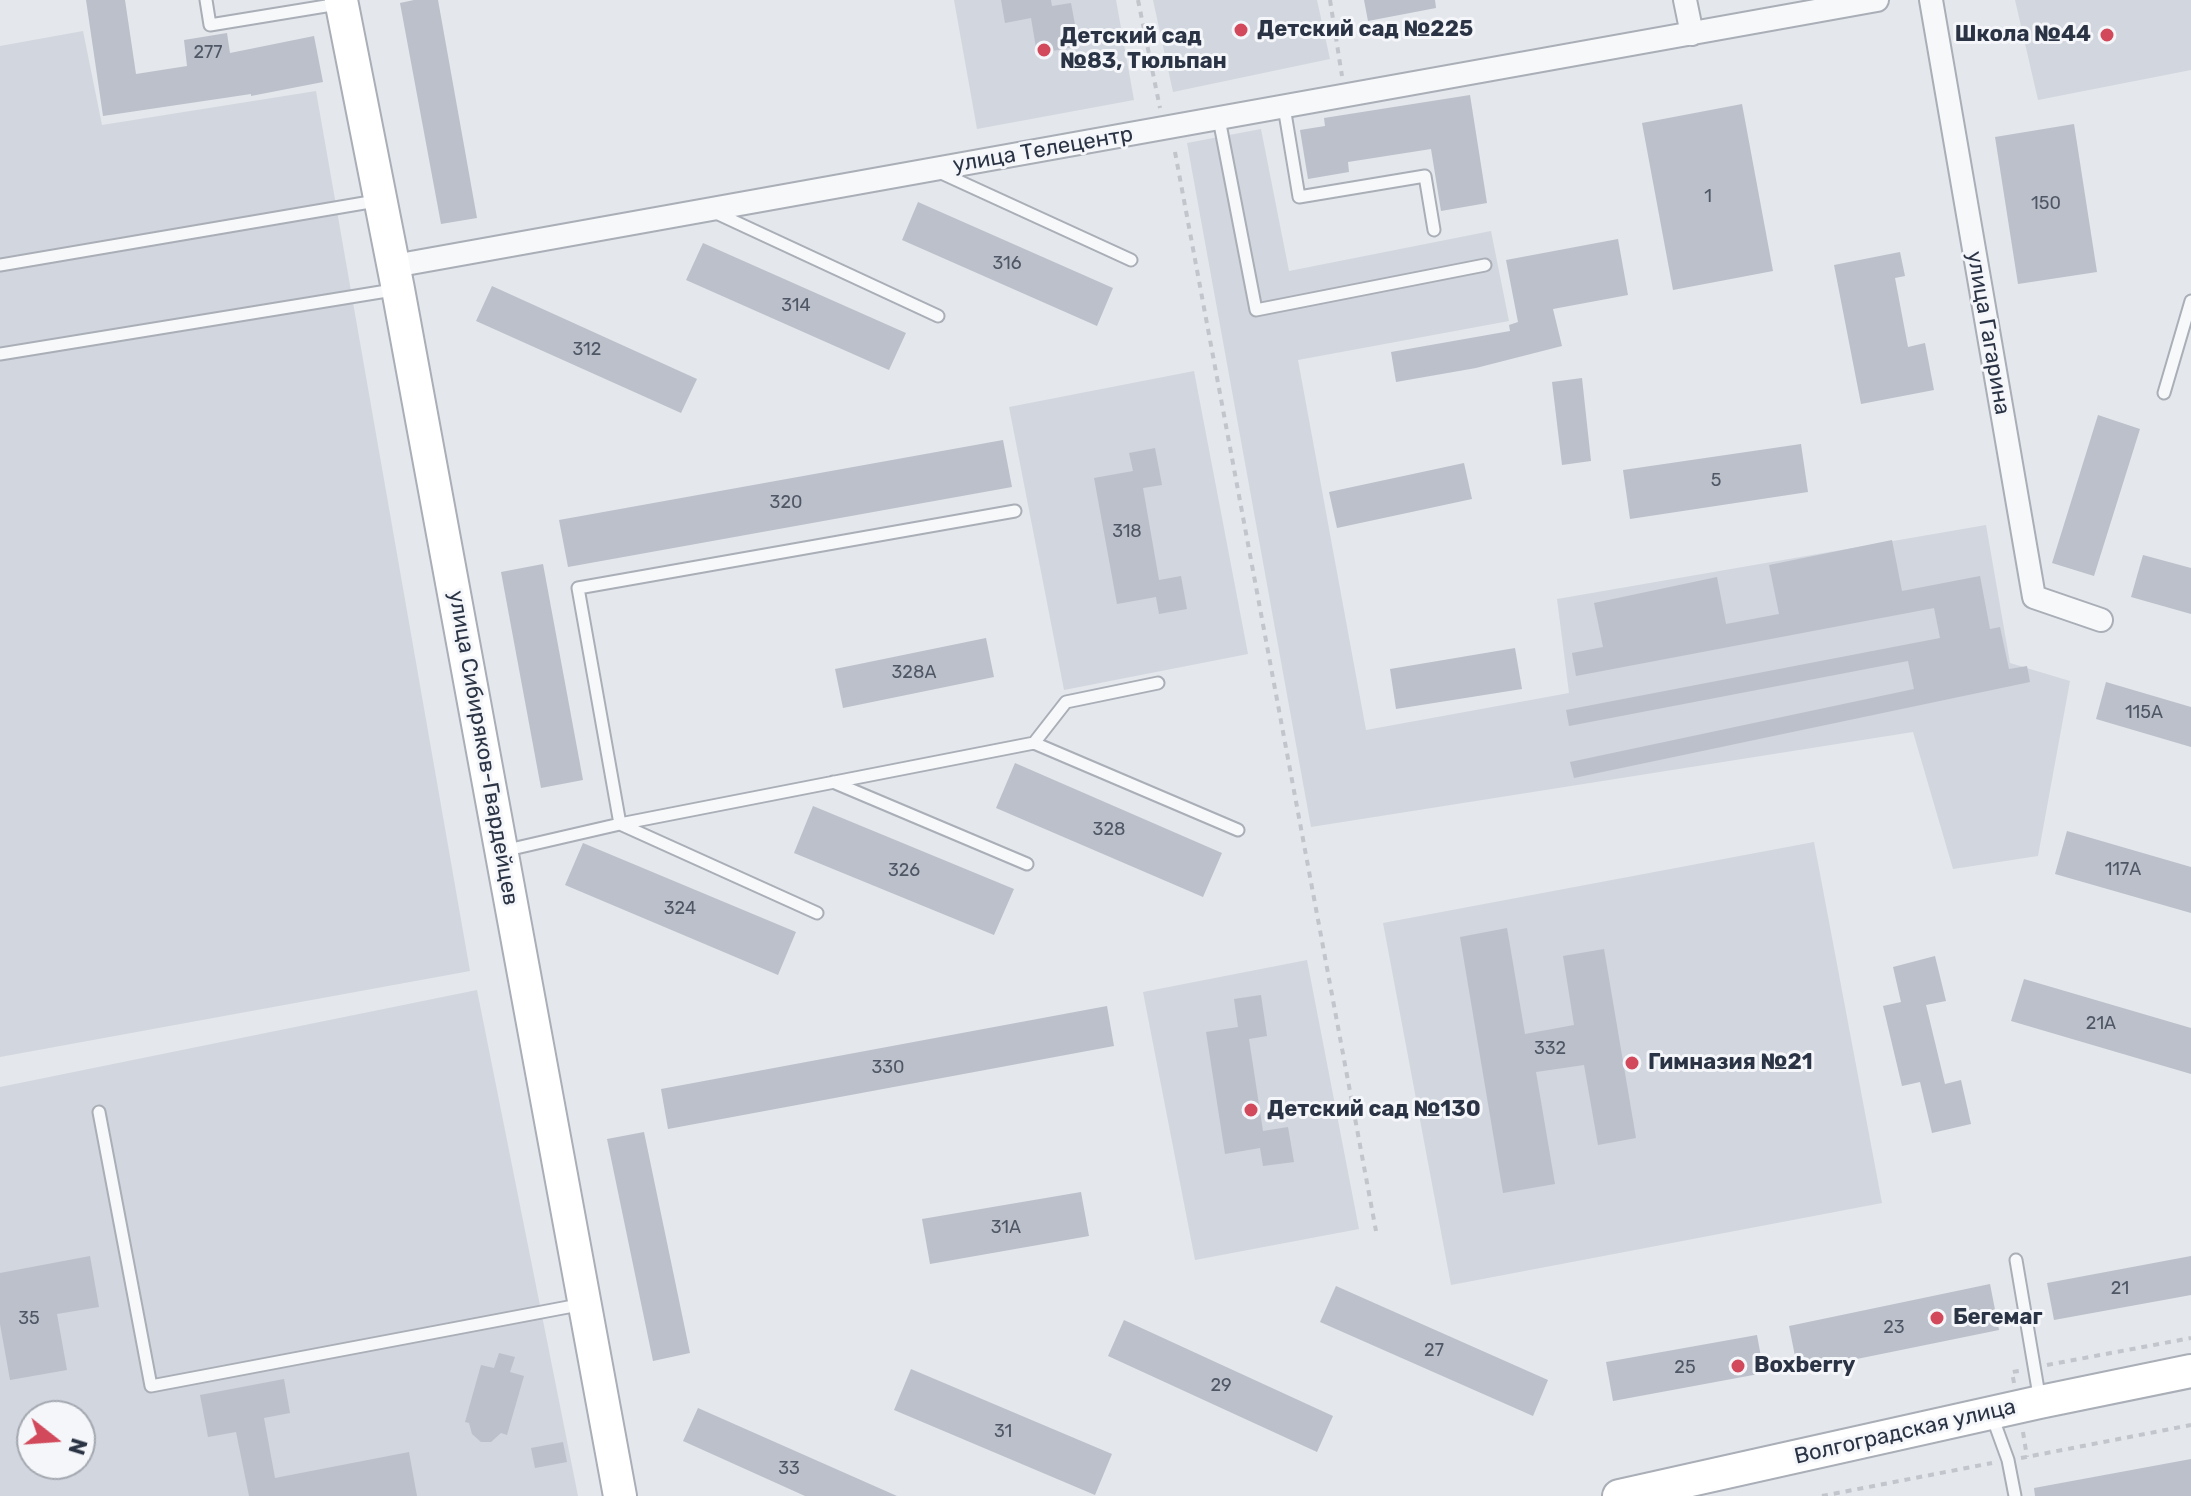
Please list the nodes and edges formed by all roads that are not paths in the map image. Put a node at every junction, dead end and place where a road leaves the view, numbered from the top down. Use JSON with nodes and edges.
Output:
{"nodes":[{"id":1,"x":206,"y":0,"type":"edge"},
{"id":2,"x":1685,"y":0,"type":"edge"},
{"id":3,"x":1877,"y":0,"type":"edge"},
{"id":4,"x":1931,"y":0,"type":"edge"},
{"id":5,"x":341,"y":2,"type":"edge"},
{"id":6,"x":1692,"y":34,"type":"junction"},
{"id":7,"x":1284,"y":107,"type":"junction"},
{"id":8,"x":1219,"y":119,"type":"junction"},
{"id":9,"x":933,"y":169,"type":"junction"},
{"id":10,"x":381,"y":201,"type":"junction"},
{"id":11,"x":709,"y":210,"type":"junction"},
{"id":12,"x":1434,"y":230,"type":"dead end"},
{"id":13,"x":1131,"y":260,"type":"dead end"},
{"id":14,"x":0,"y":265,"type":"edge"},
{"id":15,"x":1485,"y":265,"type":"dead end"},
{"id":16,"x":396,"y":277,"type":"junction"},
{"id":17,"x":2191,"y":301,"type":"edge"},
{"id":18,"x":938,"y":316,"type":"dead end"},
{"id":19,"x":0,"y":354,"type":"edge"},
{"id":20,"x":2164,"y":393,"type":"dead end"},
{"id":21,"x":1015,"y":511,"type":"dead end"},
{"id":22,"x":2101,"y":620,"type":"dead end"},
{"id":23,"x":1158,"y":683,"type":"dead end"},
{"id":24,"x":1034,"y":743,"type":"junction"},
{"id":25,"x":833,"y":782,"type":"junction"},
{"id":26,"x":620,"y":824,"type":"junction"},
{"id":27,"x":1238,"y":830,"type":"dead end"},
{"id":28,"x":502,"y":851,"type":"junction"},
{"id":29,"x":1027,"y":864,"type":"dead end"},
{"id":30,"x":817,"y":913,"type":"dead end"},
{"id":31,"x":99,"y":1112,"type":"dead end"},
{"id":32,"x":2016,"y":1260,"type":"dead end"},
{"id":33,"x":585,"y":1304,"type":"junction"},
{"id":34,"x":2191,"y":1371,"type":"edge"},
{"id":35,"x":2040,"y":1402,"type":"junction"},
{"id":36,"x":1990,"y":1413,"type":"junction"},
{"id":37,"x":620,"y":1496,"type":"edge"},
{"id":38,"x":1619,"y":1496,"type":"edge"},
{"id":39,"x":2015,"y":1496,"type":"edge"}],
"edges":[{"from":1,"to":5,"type":"lane"},
{"from":2,"to":6,"type":"street"},
{"from":3,"to":6,"type":"street"},
{"from":4,"to":22,"type":"street","name":"улица Гагарина"},
{"from":5,"to":10,"type":"street","name":"улица Сибиряков-Гвардейцев"},
{"from":6,"to":7,"type":"street","name":"улица Телецентр"},
{"from":7,"to":8,"type":"street","name":"улица Телецентр"},
{"from":7,"to":12,"type":"lane"},
{"from":8,"to":9,"type":"street","name":"улица Телецентр"},
{"from":8,"to":15,"type":"lane"},
{"from":9,"to":11,"type":"street","name":"улица Телецентр"},
{"from":9,"to":13,"type":"lane"},
{"from":10,"to":14,"type":"lane"},
{"from":10,"to":16,"type":"street","name":"улица Сибиряков-Гвардейцев"},
{"from":11,"to":16,"type":"street","name":"улица Телецентр"},
{"from":11,"to":18,"type":"lane"},
{"from":16,"to":19,"type":"lane"},
{"from":16,"to":28,"type":"street","name":"улица Сибиряков-Гвардейцев"},
{"from":17,"to":20,"type":"lane"},
{"from":21,"to":26,"type":"lane"},
{"from":23,"to":24,"type":"lane"},
{"from":24,"to":25,"type":"lane"},
{"from":24,"to":27,"type":"lane"},
{"from":25,"to":26,"type":"lane"},
{"from":25,"to":29,"type":"lane"},
{"from":26,"to":28,"type":"lane"},
{"from":26,"to":30,"type":"lane"},
{"from":28,"to":33,"type":"street","name":"улица Сибиряков-Гвардейцев"},
{"from":31,"to":33,"type":"lane"},
{"from":32,"to":35,"type":"lane"},
{"from":33,"to":37,"type":"street","name":"улица Сибиряков-Гвардейцев"},
{"from":34,"to":35,"type":"street","name":"Волгоградская улица"},
{"from":35,"to":36,"type":"street","name":"Волгоградская улица"},
{"from":36,"to":38,"type":"street","name":"Волгоградская улица"},
{"from":36,"to":39,"type":"lane"}]}
